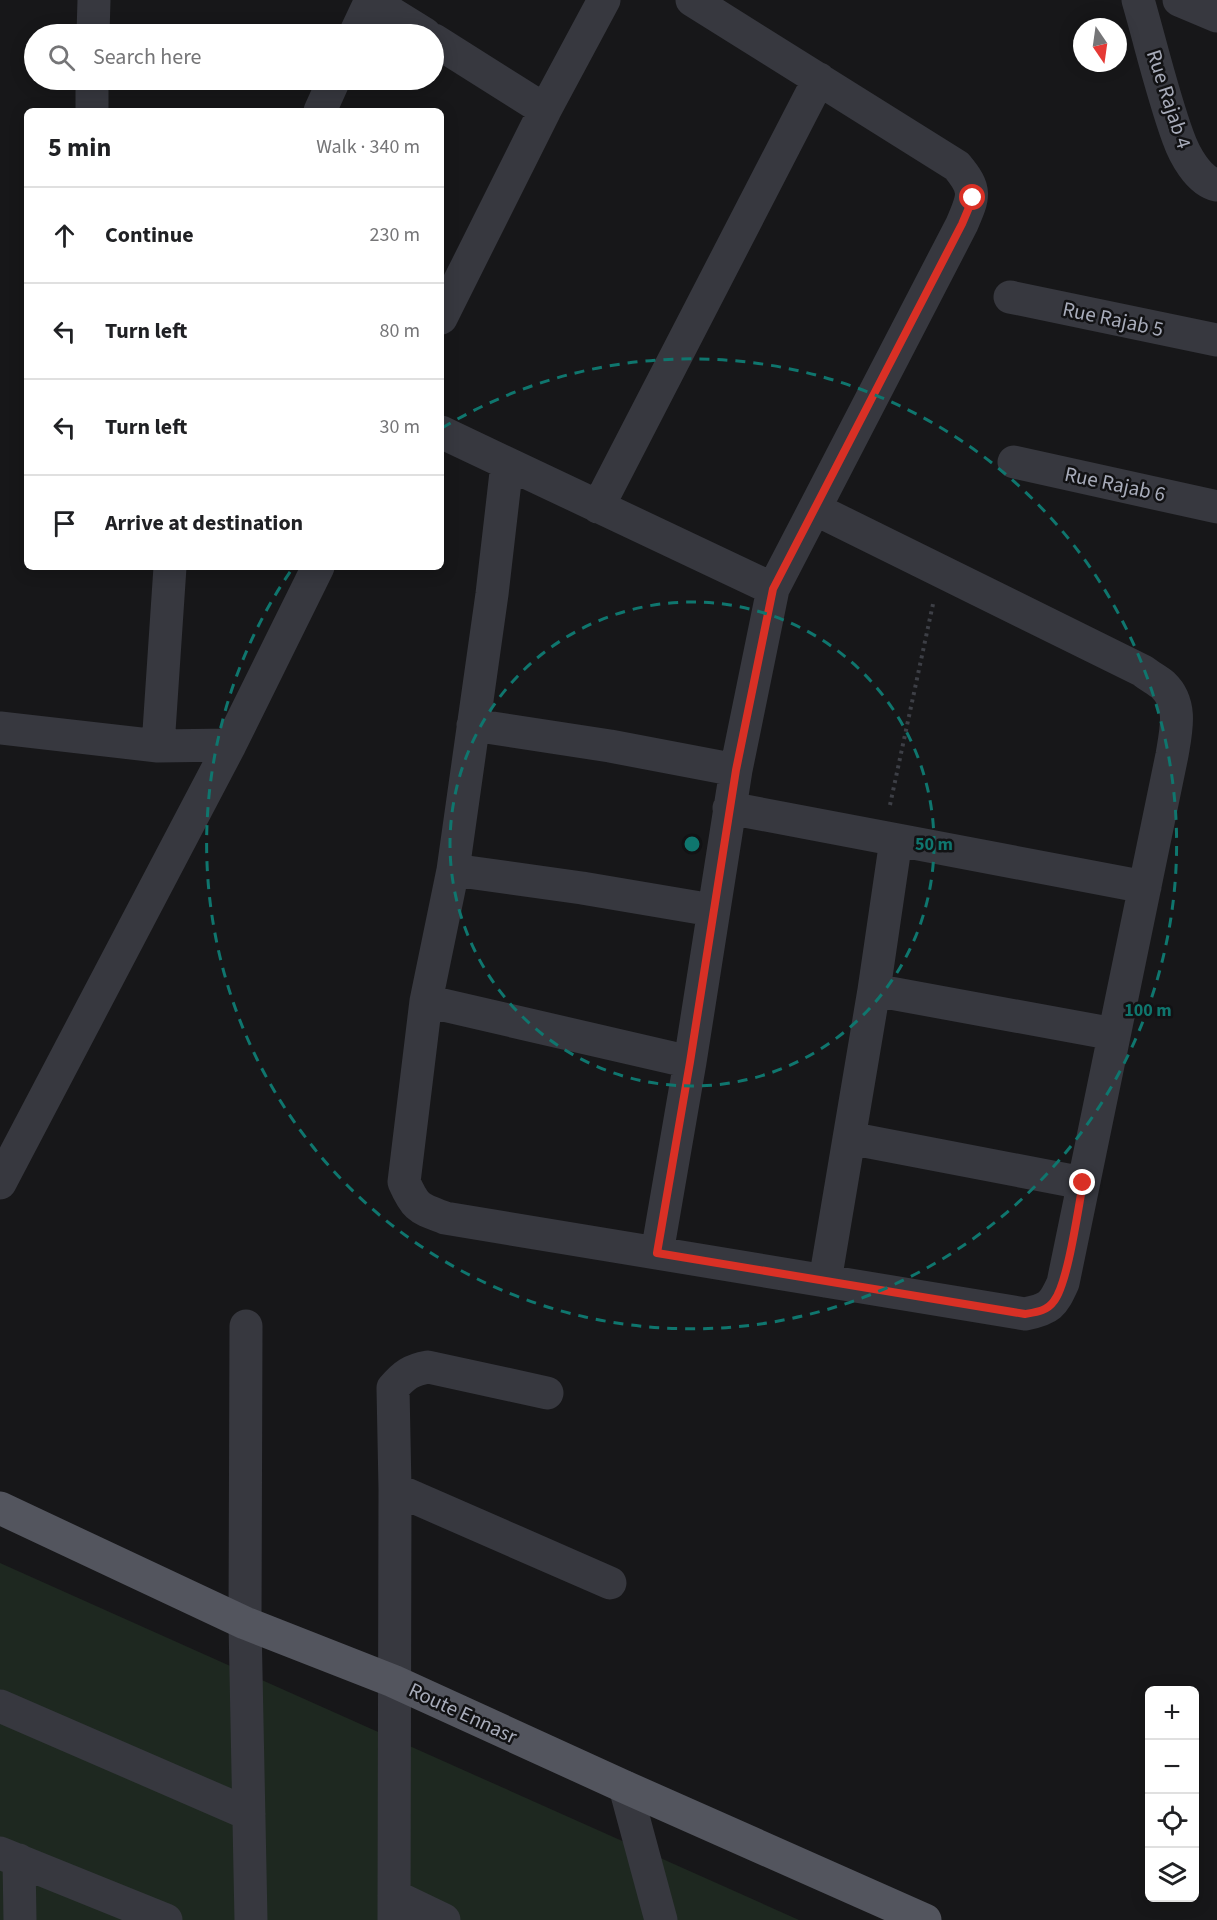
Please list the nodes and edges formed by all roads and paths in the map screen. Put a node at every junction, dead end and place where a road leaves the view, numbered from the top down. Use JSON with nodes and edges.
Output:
{"nodes":[{"id":1,"x":94,"y":0,"type":"edge"},
{"id":2,"x":370,"y":0,"type":"edge"},
{"id":3,"x":604,"y":0,"type":"edge"},
{"id":4,"x":692,"y":0,"type":"edge"},
{"id":5,"x":1138,"y":0,"type":"edge"},
{"id":6,"x":1179,"y":0,"type":"edge"},
{"id":7,"x":1217,"y":16,"type":"edge"},
{"id":8,"x":93,"y":24,"type":"edge"},
{"id":9,"x":359,"y":24,"type":"edge"},
{"id":10,"x":409,"y":24,"type":"edge"},
{"id":11,"x":444,"y":46,"type":"edge"},
{"id":12,"x":819,"y":80,"type":"junction"},
{"id":13,"x":92,"y":90,"type":"edge"},
{"id":14,"x":329,"y":90,"type":"edge"},
{"id":15,"x":92,"y":108,"type":"edge"},
{"id":16,"x":321,"y":108,"type":"edge"},
{"id":17,"x":544,"y":110,"type":"junction"},
{"id":18,"x":1217,"y":185,"type":"edge"},
{"id":19,"x":1010,"y":297,"type":"dead end"},
{"id":20,"x":444,"y":312,"type":"edge"},
{"id":21,"x":1217,"y":340,"type":"edge"},
{"id":22,"x":444,"y":433,"type":"edge"},
{"id":23,"x":1014,"y":462,"type":"dead end"},
{"id":24,"x":507,"y":464,"type":"junction"},
{"id":25,"x":598,"y":507,"type":"junction"},
{"id":26,"x":1217,"y":507,"type":"edge"},
{"id":27,"x":815,"y":509,"type":"junction"},
{"id":28,"x":170,"y":570,"type":"edge"},
{"id":29,"x":317,"y":570,"type":"edge"},
{"id":30,"x":940,"y":571,"type":"junction"},
{"id":31,"x":773,"y":589,"type":"junction"},
{"id":32,"x":473,"y":725,"type":"junction"},
{"id":33,"x":0,"y":728,"type":"edge"},
{"id":34,"x":230,"y":745,"type":"junction"},
{"id":35,"x":158,"y":746,"type":"junction"},
{"id":36,"x":736,"y":770,"type":"junction"},
{"id":37,"x":729,"y":808,"type":"junction"},
{"id":38,"x":890,"y":839,"type":"junction"},
{"id":39,"x":453,"y":870,"type":"junction"},
{"id":40,"x":1145,"y":887,"type":"junction"},
{"id":41,"x":712,"y":910,"type":"junction"},
{"id":42,"x":874,"y":990,"type":"junction"},
{"id":43,"x":426,"y":1001,"type":"junction"},
{"id":44,"x":1114,"y":1034,"type":"junction"},
{"id":45,"x":690,"y":1062,"type":"junction"},
{"id":46,"x":849,"y":1138,"type":"junction"},
{"id":47,"x":1083,"y":1183,"type":"junction"},
{"id":48,"x":0,"y":1184,"type":"edge"},
{"id":49,"x":657,"y":1253,"type":"junction"},
{"id":50,"x":825,"y":1281,"type":"junction"},
{"id":51,"x":246,"y":1326,"type":"dead end"},
{"id":52,"x":547,"y":1393,"type":"dead end"},
{"id":53,"x":395,"y":1489,"type":"junction"},
{"id":54,"x":0,"y":1508,"type":"edge"},
{"id":55,"x":610,"y":1583,"type":"dead end"},
{"id":56,"x":245,"y":1623,"type":"junction"},
{"id":57,"x":393,"y":1681,"type":"junction"},
{"id":58,"x":0,"y":1706,"type":"edge"},
{"id":59,"x":625,"y":1787,"type":"junction"},
{"id":60,"x":249,"y":1814,"type":"junction"},
{"id":61,"x":9,"y":1857,"type":"edge"},
{"id":62,"x":394,"y":1908,"type":"edge"},
{"id":63,"x":131,"y":1913,"type":"edge"},
{"id":64,"x":20,"y":1920,"type":"edge"},
{"id":65,"x":166,"y":1920,"type":"edge"},
{"id":66,"x":251,"y":1920,"type":"edge"},
{"id":67,"x":444,"y":1920,"type":"edge"},
{"id":68,"x":661,"y":1920,"type":"edge"},
{"id":69,"x":925,"y":1920,"type":"edge"}],
"edges":[{"from":1,"to":8,"type":"street"},
{"from":2,"to":9,"type":"street"},
{"from":2,"to":10,"type":"street"},
{"from":3,"to":17,"type":"street"},
{"from":4,"to":12,"type":"street"},
{"from":5,"to":18,"type":"street","name":"Rue Rajab 4"},
{"from":6,"to":7,"type":"street"},
{"from":11,"to":17,"type":"street"},
{"from":12,"to":25,"type":"street"},
{"from":12,"to":27,"type":"street"},
{"from":13,"to":15,"type":"street"},
{"from":14,"to":16,"type":"street"},
{"from":17,"to":20,"type":"street"},
{"from":19,"to":21,"type":"street","name":"Rue Rajab 5"},
{"from":22,"to":24,"type":"street"},
{"from":23,"to":26,"type":"street","name":"Rue Rajab 6"},
{"from":24,"to":25,"type":"street"},
{"from":24,"to":32,"type":"street"},
{"from":25,"to":31,"type":"street"},
{"from":27,"to":30,"type":"street"},
{"from":27,"to":31,"type":"street"},
{"from":28,"to":35,"type":"street"},
{"from":29,"to":34,"type":"street"},
{"from":30,"to":38,"type":"path"},
{"from":30,"to":40,"type":"street"},
{"from":31,"to":36,"type":"street"},
{"from":32,"to":36,"type":"street"},
{"from":32,"to":39,"type":"street"},
{"from":33,"to":35,"type":"street"},
{"from":34,"to":35,"type":"street"},
{"from":34,"to":48,"type":"street"},
{"from":36,"to":37,"type":"street"},
{"from":37,"to":38,"type":"street"},
{"from":37,"to":41,"type":"street"},
{"from":38,"to":40,"type":"street"},
{"from":38,"to":42,"type":"street"},
{"from":39,"to":41,"type":"street"},
{"from":39,"to":43,"type":"street"},
{"from":40,"to":44,"type":"street"},
{"from":41,"to":45,"type":"street"},
{"from":42,"to":44,"type":"street"},
{"from":42,"to":46,"type":"street"},
{"from":43,"to":45,"type":"street"},
{"from":43,"to":49,"type":"street"},
{"from":44,"to":47,"type":"street"},
{"from":45,"to":49,"type":"street"},
{"from":46,"to":47,"type":"street"},
{"from":46,"to":50,"type":"street"},
{"from":47,"to":50,"type":"street"},
{"from":49,"to":50,"type":"street"},
{"from":51,"to":56,"type":"street"},
{"from":52,"to":53,"type":"street"},
{"from":53,"to":55,"type":"street"},
{"from":53,"to":57,"type":"street"},
{"from":54,"to":56,"type":"main road","name":"Route Ennasr"},
{"from":56,"to":57,"type":"main road","name":"Route Ennasr"},
{"from":56,"to":60,"type":"street"},
{"from":57,"to":59,"type":"main road","name":"Route Ennasr"},
{"from":57,"to":62,"type":"street"},
{"from":58,"to":60,"type":"street"},
{"from":59,"to":68,"type":"street"},
{"from":59,"to":69,"type":"main road","name":"Route Ennasr"},
{"from":60,"to":66,"type":"street"},
{"from":61,"to":63,"type":"street"},
{"from":61,"to":64,"type":"street"},
{"from":62,"to":67,"type":"street"},
{"from":63,"to":65,"type":"street"}]}
